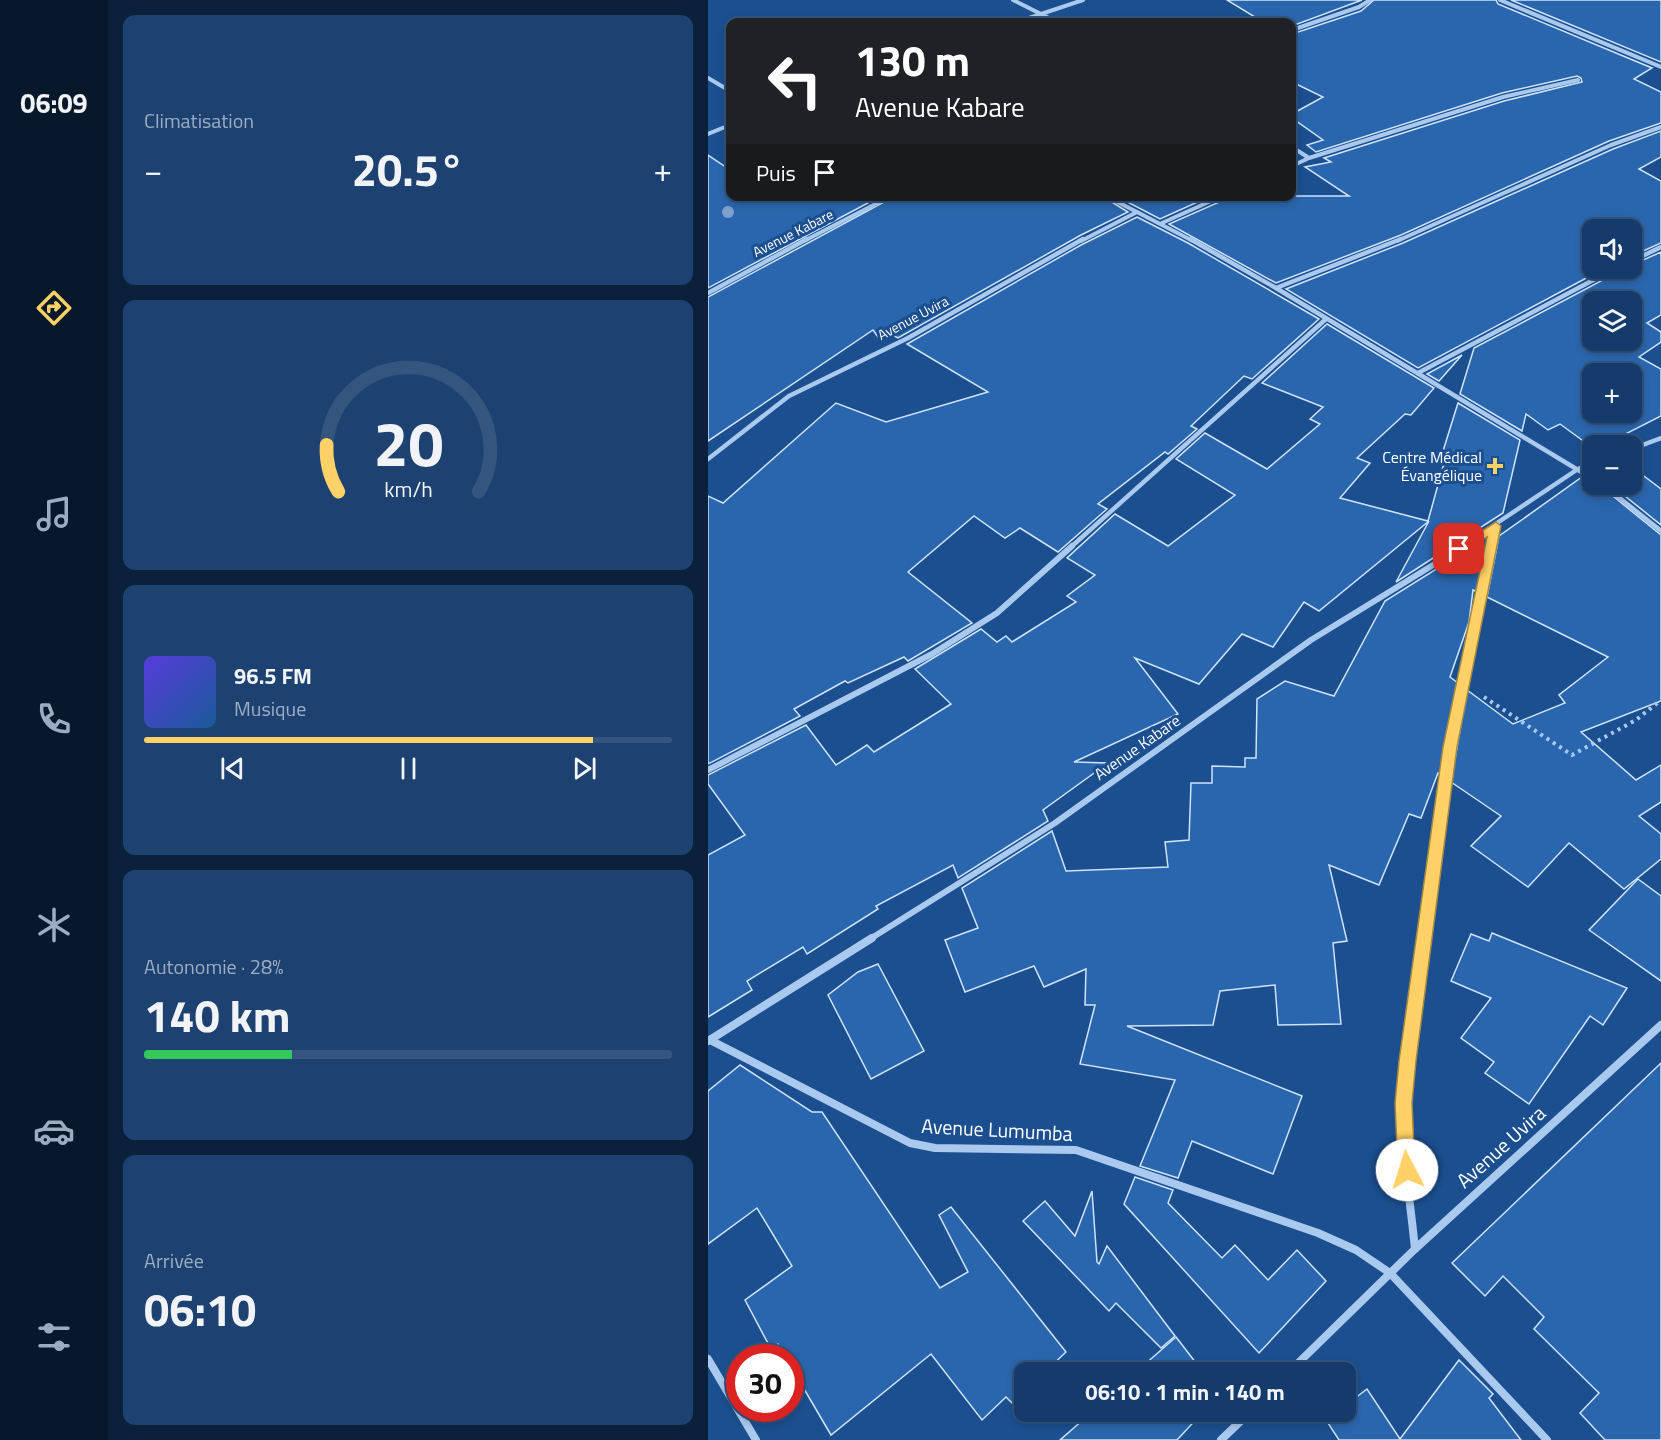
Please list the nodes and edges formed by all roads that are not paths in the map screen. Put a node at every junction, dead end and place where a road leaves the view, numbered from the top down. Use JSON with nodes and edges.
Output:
{"nodes":[{"id":1,"x":1013,"y":0,"type":"edge"},
{"id":2,"x":1083,"y":0,"type":"edge"},
{"id":3,"x":1370,"y":0,"type":"edge"},
{"id":4,"x":1500,"y":0,"type":"edge"},
{"id":5,"x":1040,"y":15,"type":"junction"},
{"id":6,"x":1030,"y":18,"type":"edge"},
{"id":7,"x":1047,"y":18,"type":"edge"},
{"id":8,"x":1296,"y":29,"type":"edge"},
{"id":9,"x":1661,"y":67,"type":"edge"},
{"id":10,"x":708,"y":78,"type":"edge"},
{"id":11,"x":1578,"y":80,"type":"dead end"},
{"id":12,"x":726,"y":89,"type":"edge"},
{"id":13,"x":726,"y":126,"type":"edge"},
{"id":14,"x":1661,"y":127,"type":"edge"},
{"id":15,"x":708,"y":134,"type":"edge"},
{"id":16,"x":1296,"y":150,"type":"edge"},
{"id":17,"x":1309,"y":158,"type":"junction"},
{"id":18,"x":1296,"y":164,"type":"edge"},
{"id":19,"x":881,"y":201,"type":"edge"},
{"id":20,"x":1116,"y":201,"type":"edge"},
{"id":21,"x":1211,"y":201,"type":"edge"},
{"id":22,"x":1137,"y":212,"type":"junction"},
{"id":23,"x":1162,"y":223,"type":"junction"},
{"id":24,"x":1661,"y":247,"type":"edge"},
{"id":25,"x":1642,"y":256,"type":"edge"},
{"id":26,"x":1595,"y":279,"type":"edge"},
{"id":27,"x":1276,"y":288,"type":"junction"},
{"id":28,"x":708,"y":293,"type":"edge"},
{"id":29,"x":1326,"y":319,"type":"junction"},
{"id":30,"x":1418,"y":373,"type":"junction"},
{"id":31,"x":1661,"y":438,"type":"edge"},
{"id":32,"x":1642,"y":445,"type":"edge"},
{"id":33,"x":708,"y":459,"type":"edge"},
{"id":34,"x":1582,"y":467,"type":"edge"},
{"id":35,"x":1578,"y":469,"type":"junction"},
{"id":36,"x":1582,"y":472,"type":"edge"},
{"id":37,"x":1616,"y":495,"type":"edge"},
{"id":38,"x":1496,"y":526,"type":"junction"},
{"id":39,"x":1661,"y":531,"type":"edge"},
{"id":40,"x":708,"y":770,"type":"edge"},
{"id":41,"x":1661,"y":1025,"type":"edge"},
{"id":42,"x":709,"y":1041,"type":"edge"},
{"id":43,"x":1415,"y":1249,"type":"junction"},
{"id":44,"x":1390,"y":1273,"type":"junction"},
{"id":45,"x":708,"y":1359,"type":"edge"},
{"id":46,"x":1299,"y":1362,"type":"edge"},
{"id":47,"x":1240,"y":1422,"type":"edge"},
{"id":48,"x":756,"y":1440,"type":"edge"},
{"id":49,"x":1221,"y":1440,"type":"edge"},
{"id":50,"x":1547,"y":1440,"type":"edge"}],
"edges":[{"from":1,"to":5,"type":"street"},
{"from":2,"to":5,"type":"street"},
{"from":3,"to":8,"type":"street"},
{"from":4,"to":9,"type":"street"},
{"from":5,"to":6,"type":"street"},
{"from":5,"to":7,"type":"street"},
{"from":10,"to":12,"type":"street"},
{"from":11,"to":17,"type":"street"},
{"from":13,"to":15,"type":"street"},
{"from":14,"to":27,"type":"street"},
{"from":16,"to":17,"type":"street"},
{"from":17,"to":18,"type":"street"},
{"from":19,"to":28,"type":"street","name":"Avenue Kabare"},
{"from":20,"to":22,"type":"street"},
{"from":21,"to":23,"type":"street"},
{"from":22,"to":23,"type":"street"},
{"from":22,"to":33,"type":"street","name":"Avenue Uvira"},
{"from":23,"to":27,"type":"street"},
{"from":24,"to":25,"type":"street"},
{"from":26,"to":30,"type":"street"},
{"from":27,"to":29,"type":"street"},
{"from":29,"to":30,"type":"street"},
{"from":29,"to":40,"type":"street"},
{"from":30,"to":35,"type":"street"},
{"from":31,"to":32,"type":"street"},
{"from":34,"to":35,"type":"street","name":"Avenue Kabare"},
{"from":35,"to":36,"type":"street"},
{"from":35,"to":38,"type":"street","name":"Avenue Kabare"},
{"from":37,"to":39,"type":"street"},
{"from":38,"to":42,"type":"street","name":"Avenue Kabare"},
{"from":38,"to":43,"type":"street"},
{"from":41,"to":43,"type":"street","name":"Avenue Uvira"},
{"from":42,"to":44,"type":"street","name":"Avenue Lumumba"},
{"from":43,"to":44,"type":"street","name":"Avenue Uvira"},
{"from":44,"to":46,"type":"street","name":"Avenue Uvira"},
{"from":44,"to":50,"type":"street","name":"Avenue Lumumba"},
{"from":45,"to":48,"type":"street"},
{"from":47,"to":49,"type":"street"}]}
